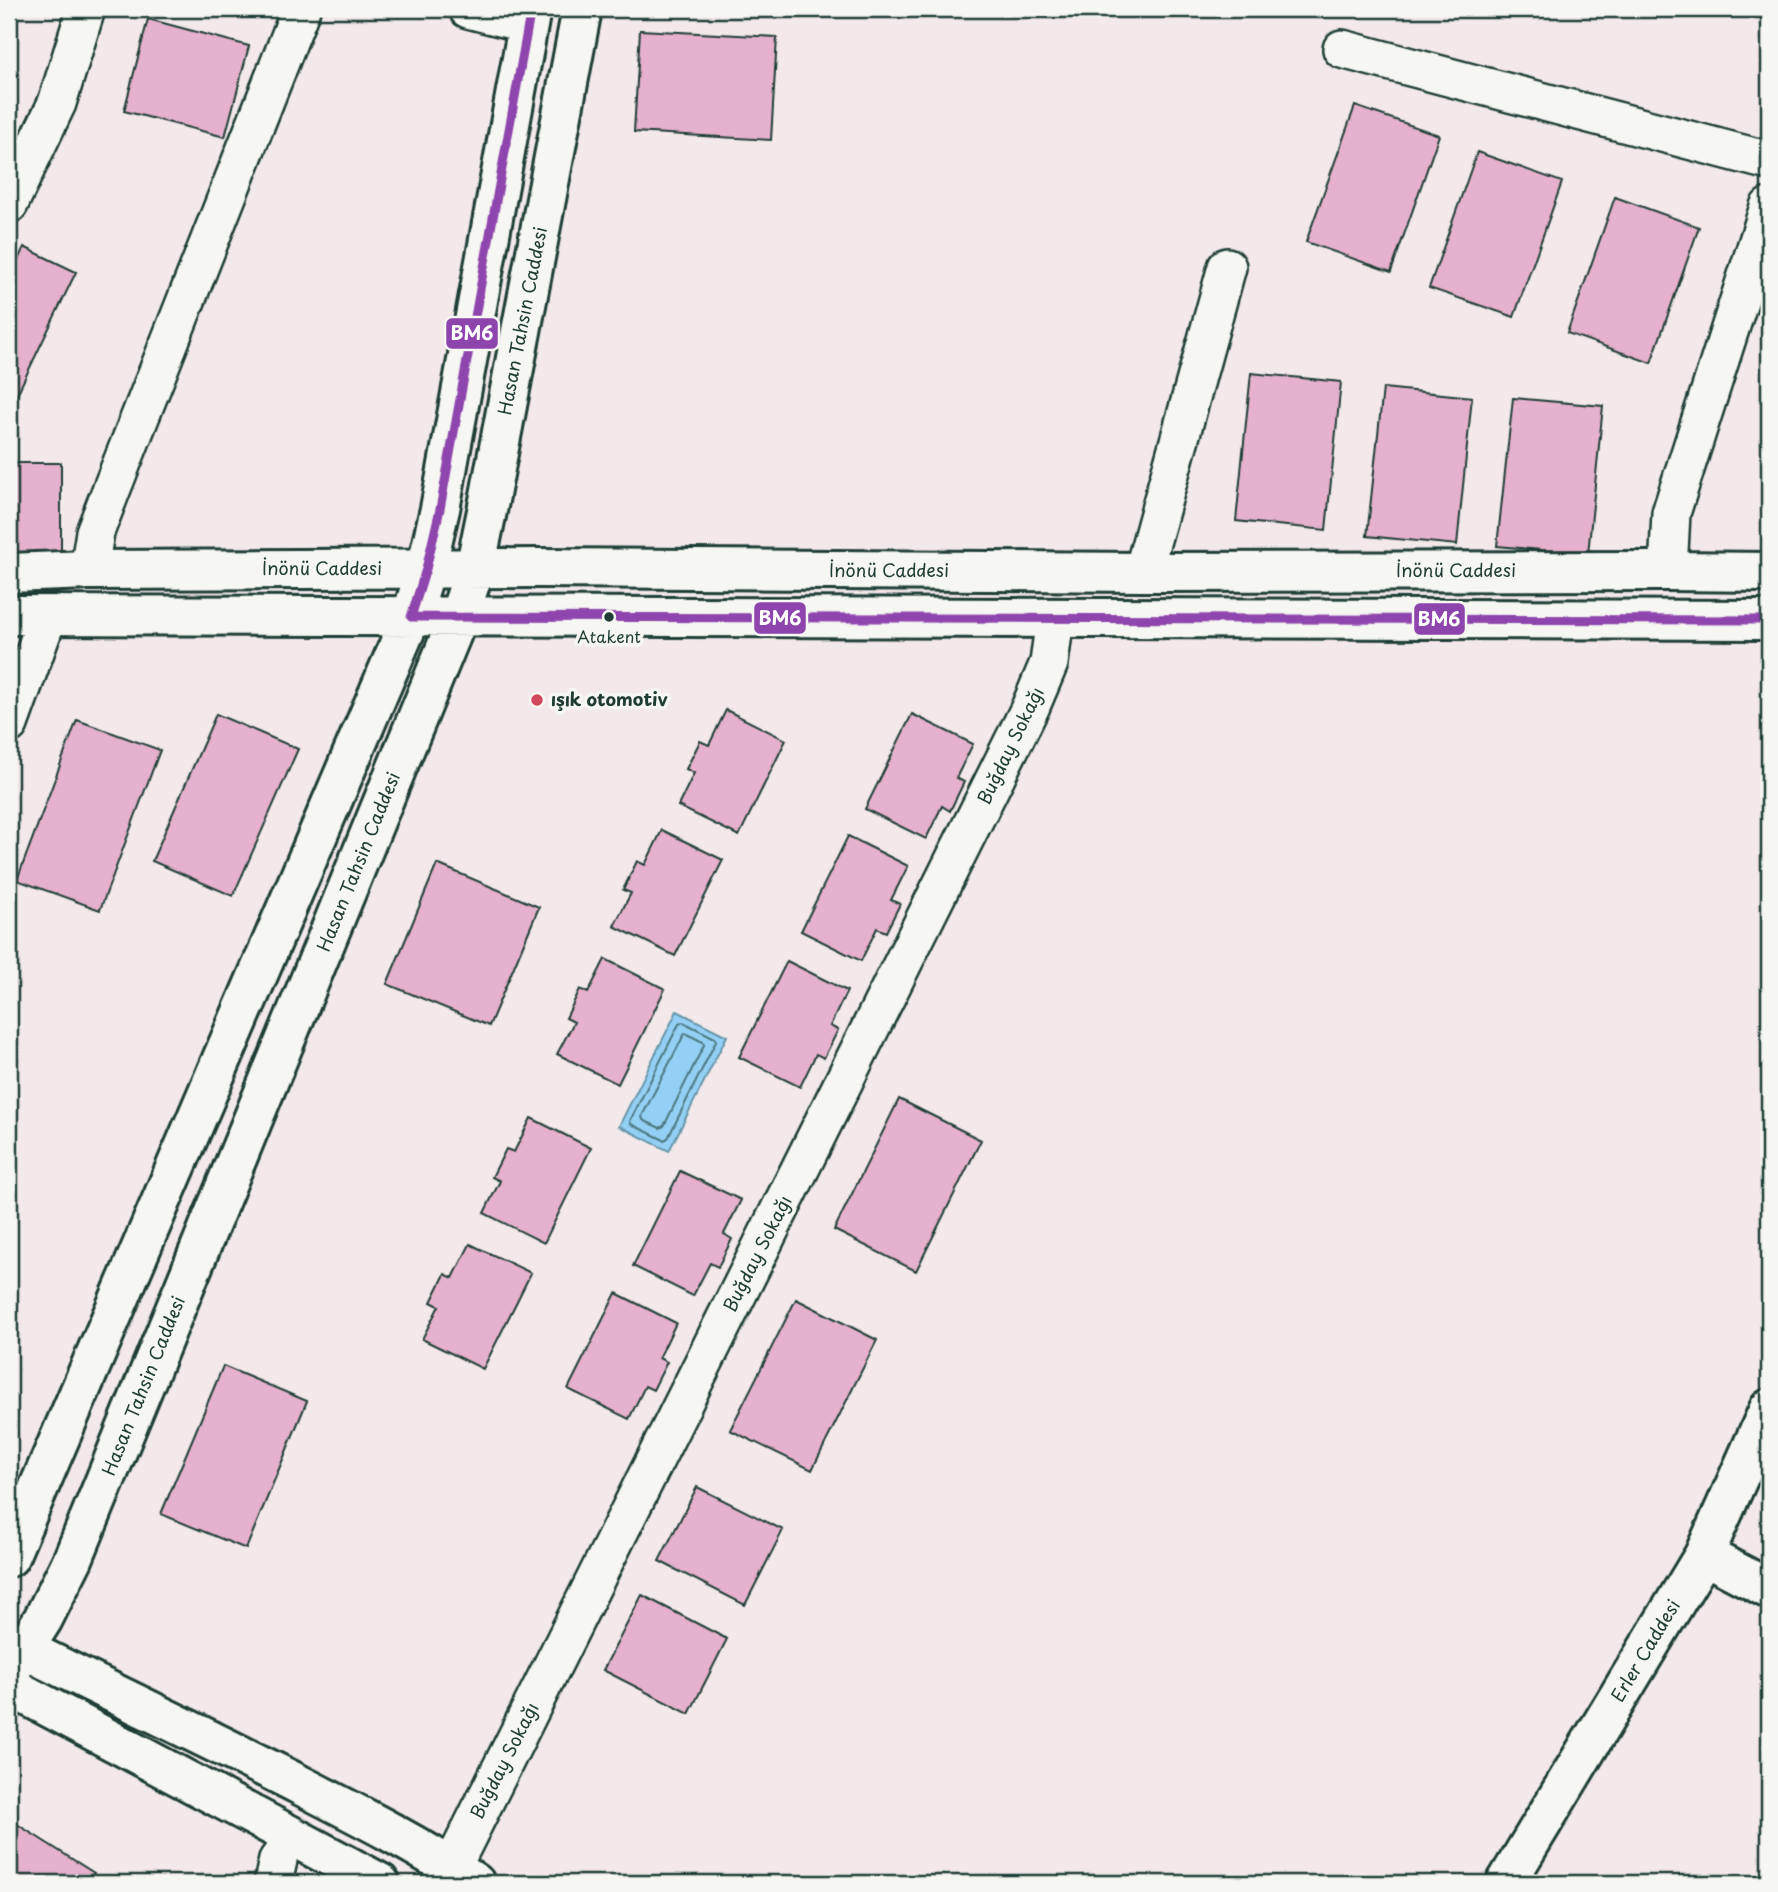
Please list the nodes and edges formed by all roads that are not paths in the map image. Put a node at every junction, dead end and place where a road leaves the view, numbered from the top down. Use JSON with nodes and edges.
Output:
{"nodes":[{"id":1,"x":86,"y":9,"type":"edge"},
{"id":2,"x":302,"y":9,"type":"edge"},
{"id":3,"x":468,"y":9,"type":"edge"},
{"id":4,"x":582,"y":9,"type":"edge"},
{"id":5,"x":529,"y":16,"type":"edge"},
{"id":6,"x":1342,"y":49,"type":"dead end"},
{"id":7,"x":1769,"y":161,"type":"edge"},
{"id":8,"x":9,"y":204,"type":"edge"},
{"id":9,"x":1769,"y":207,"type":"edge"},
{"id":10,"x":1227,"y":267,"type":"dead end"},
{"id":11,"x":426,"y":569,"type":"junction"},
{"id":12,"x":475,"y":569,"type":"junction"},
{"id":13,"x":89,"y":570,"type":"junction"},
{"id":14,"x":1668,"y":571,"type":"junction"},
{"id":15,"x":1143,"y":572,"type":"junction"},
{"id":16,"x":1769,"y":572,"type":"edge"},
{"id":17,"x":9,"y":573,"type":"edge"},
{"id":18,"x":9,"y":615,"type":"edge"},
{"id":19,"x":48,"y":616,"type":"junction"},
{"id":20,"x":459,"y":616,"type":"junction"},
{"id":21,"x":411,"y":617,"type":"junction"},
{"id":22,"x":1055,"y":618,"type":"junction"},
{"id":23,"x":1665,"y":619,"type":"junction"},
{"id":24,"x":1769,"y":620,"type":"edge"},
{"id":25,"x":9,"y":724,"type":"edge"},
{"id":26,"x":1769,"y":1409,"type":"edge"},
{"id":27,"x":1704,"y":1555,"type":"junction"},
{"id":28,"x":9,"y":1557,"type":"edge"},
{"id":29,"x":1769,"y":1589,"type":"edge"},
{"id":30,"x":14,"y":1657,"type":"edge"},
{"id":31,"x":9,"y":1686,"type":"edge"},
{"id":32,"x":457,"y":1878,"type":"edge"},
{"id":33,"x":380,"y":1883,"type":"edge"},
{"id":34,"x":1506,"y":1883,"type":"edge"}],
"edges":[{"from":1,"to":8,"type":"street"},
{"from":2,"to":13,"type":"street"},
{"from":3,"to":5,"type":"street"},
{"from":4,"to":12,"type":"main road","name":"Hasan Tahsin Caddesi"},
{"from":5,"to":11,"type":"main road"},
{"from":6,"to":7,"type":"street"},
{"from":9,"to":14,"type":"street"},
{"from":10,"to":15,"type":"street"},
{"from":11,"to":12,"type":"main road","name":"İnönü Caddesi"},
{"from":11,"to":13,"type":"main road","name":"İnönü Caddesi"},
{"from":11,"to":21,"type":"main road"},
{"from":12,"to":15,"type":"main road","name":"İnönü Caddesi"},
{"from":12,"to":20,"type":"main road","name":"Hasan Tahsin Caddesi"},
{"from":13,"to":17,"type":"main road","name":"İnönü Caddesi"},
{"from":14,"to":15,"type":"main road","name":"İnönü Caddesi"},
{"from":14,"to":16,"type":"main road","name":"İnönü Caddesi"},
{"from":14,"to":23,"type":"main road"},
{"from":18,"to":19,"type":"main road"},
{"from":19,"to":21,"type":"main road"},
{"from":19,"to":25,"type":"street"},
{"from":20,"to":21,"type":"main road"},
{"from":20,"to":22,"type":"main road"},
{"from":20,"to":30,"type":"main road","name":"Hasan Tahsin Caddesi"},
{"from":21,"to":28,"type":"main road"},
{"from":22,"to":23,"type":"main road"},
{"from":22,"to":32,"type":"street","name":"Buğday Sokağı"},
{"from":23,"to":24,"type":"main road"},
{"from":26,"to":27,"type":"main road","name":"Erler Caddesi"},
{"from":27,"to":29,"type":"main road"},
{"from":27,"to":34,"type":"main road","name":"Erler Caddesi"},
{"from":30,"to":32,"type":"main road"},
{"from":31,"to":33,"type":"main road"}]}
